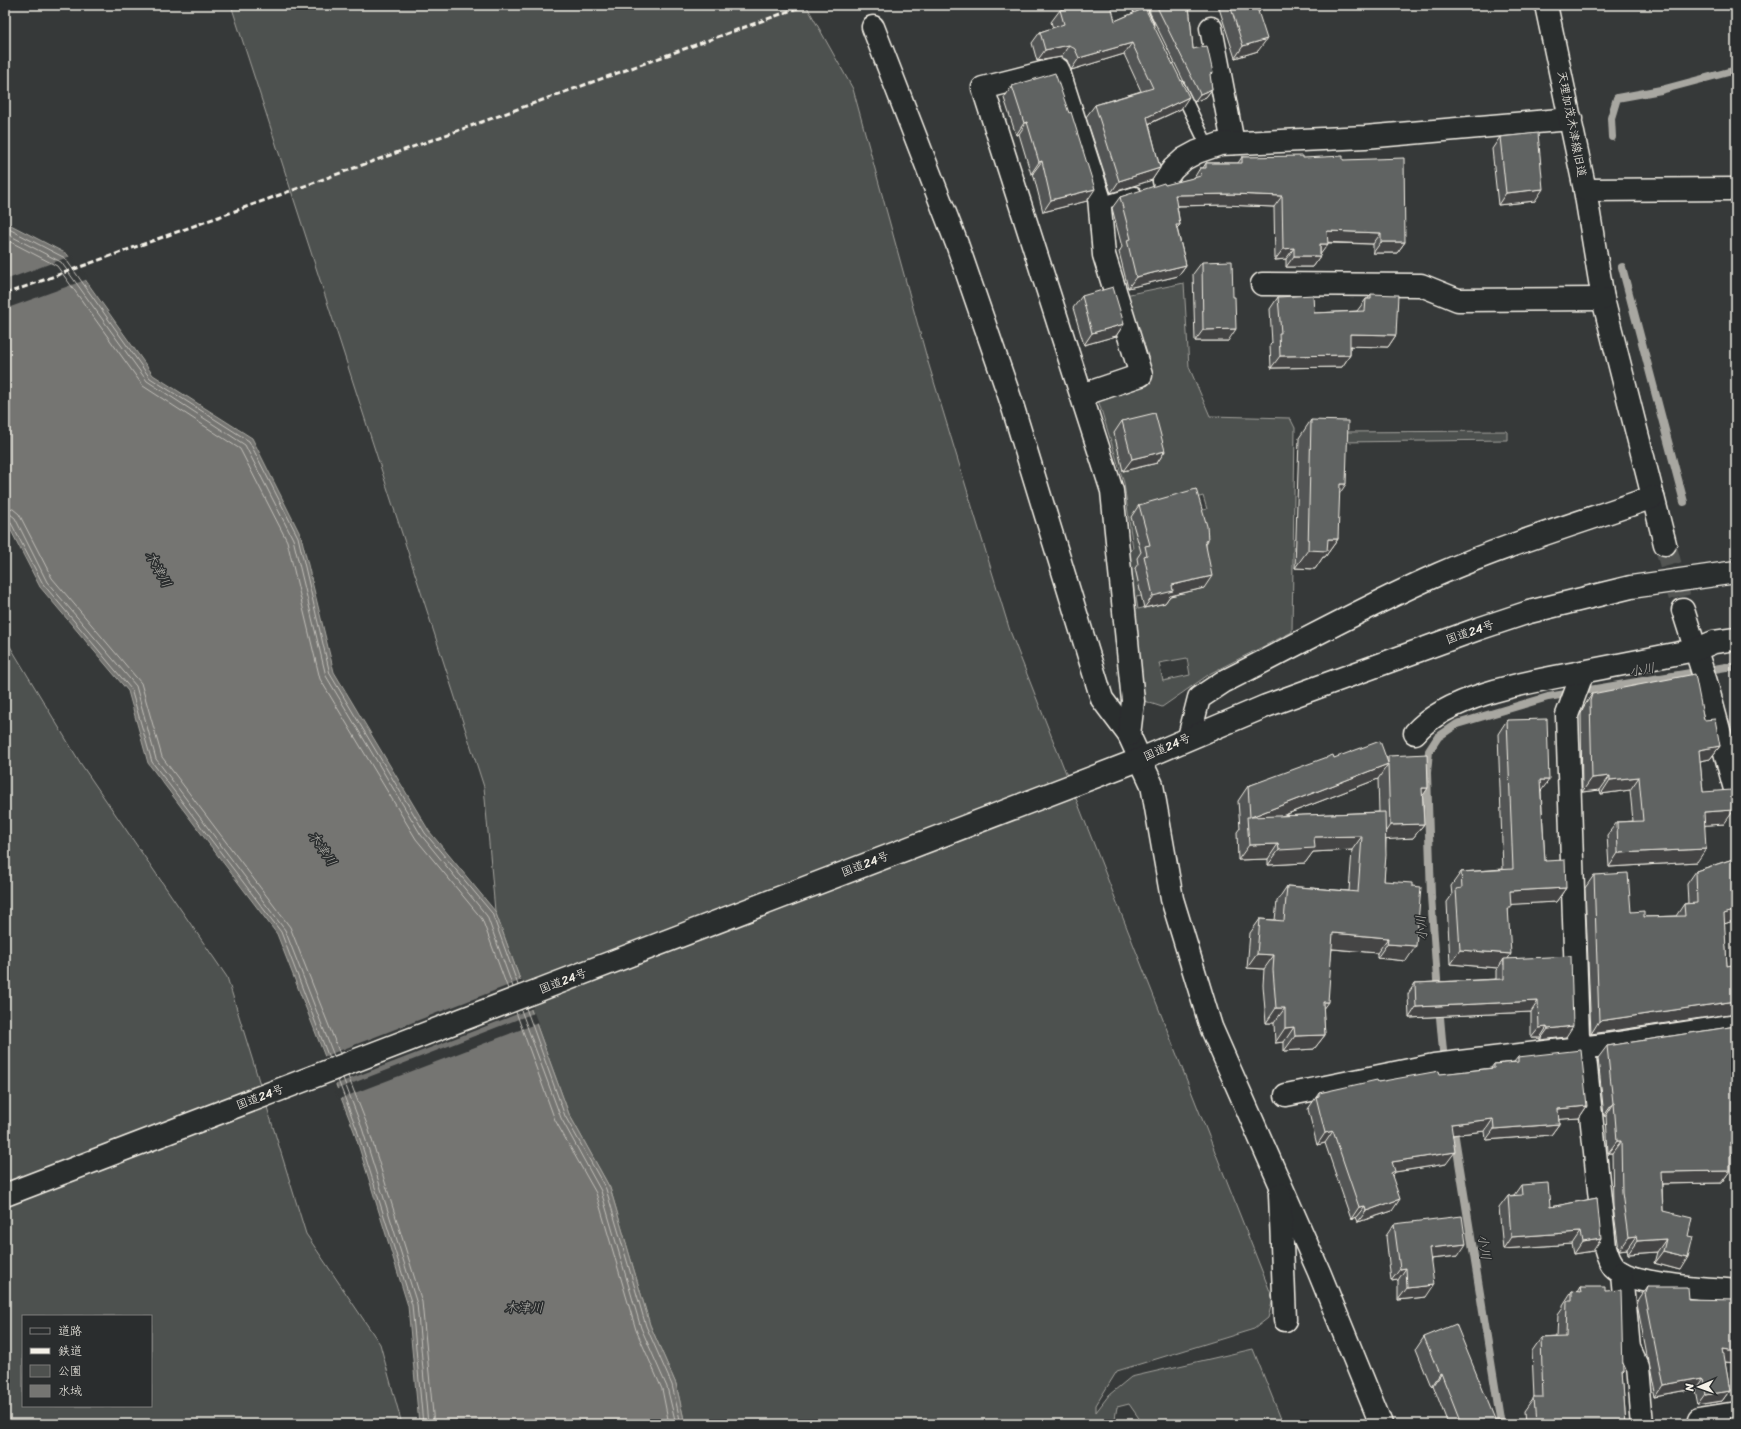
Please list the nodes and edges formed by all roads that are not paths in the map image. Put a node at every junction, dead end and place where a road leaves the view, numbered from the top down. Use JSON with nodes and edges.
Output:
{"nodes":[{"id":1,"x":1138,"y":5,"type":"edge"},
{"id":2,"x":1546,"y":5,"type":"edge"},
{"id":3,"x":873,"y":27,"type":"dead end"},
{"id":4,"x":1211,"y":28,"type":"dead end"},
{"id":5,"x":1152,"y":33,"type":"edge"},
{"id":6,"x":1173,"y":76,"type":"edge"},
{"id":7,"x":1571,"y":119,"type":"junction"},
{"id":8,"x":1233,"y":144,"type":"junction"},
{"id":9,"x":1208,"y":147,"type":"junction"},
{"id":10,"x":1155,"y":186,"type":"joint"},
{"id":11,"x":1736,"y":189,"type":"edge"},
{"id":12,"x":1585,"y":190,"type":"junction"},
{"id":13,"x":1100,"y":204,"type":"junction"},
{"id":14,"x":1262,"y":284,"type":"dead end"},
{"id":15,"x":1603,"y":299,"type":"junction"},
{"id":16,"x":1082,"y":395,"type":"junction"},
{"id":17,"x":1653,"y":497,"type":"junction"},
{"id":18,"x":1665,"y":544,"type":"tunnel mouth"},
{"id":19,"x":1736,"y":572,"type":"edge"},
{"id":20,"x":1683,"y":610,"type":"tunnel mouth"},
{"id":21,"x":1736,"y":639,"type":"edge"},
{"id":22,"x":1696,"y":653,"type":"junction"},
{"id":23,"x":1582,"y":675,"type":"junction"},
{"id":24,"x":1415,"y":733,"type":"dead end"},
{"id":25,"x":1129,"y":734,"type":"junction"},
{"id":26,"x":1189,"y":738,"type":"junction"},
{"id":27,"x":1141,"y":759,"type":"junction"},
{"id":28,"x":1736,"y":793,"type":"edge"},
{"id":29,"x":1736,"y":1025,"type":"edge"},
{"id":30,"x":1582,"y":1047,"type":"junction"},
{"id":31,"x":1286,"y":1095,"type":"dead end"},
{"id":32,"x":1279,"y":1182,"type":"junction"},
{"id":33,"x":5,"y":1195,"type":"edge"},
{"id":34,"x":1622,"y":1272,"type":"junction"},
{"id":35,"x":1736,"y":1291,"type":"edge"},
{"id":36,"x":1285,"y":1320,"type":"dead end"},
{"id":37,"x":1736,"y":1414,"type":"edge"},
{"id":38,"x":1381,"y":1424,"type":"edge"},
{"id":39,"x":1642,"y":1424,"type":"edge"},
{"id":40,"x":1700,"y":1424,"type":"edge"}],
"edges":[{"from":1,"to":5,"type":"lane"},
{"from":2,"to":7,"type":"main road","name":"天理加茂木津線旧道"},
{"from":3,"to":25,"type":"main road"},
{"from":4,"to":8,"type":"main road"},
{"from":6,"to":9,"type":"lane"},
{"from":7,"to":8,"type":"main road"},
{"from":7,"to":12,"type":"main road","name":"天理加茂木津線旧道"},
{"from":8,"to":9,"type":"main road"},
{"from":9,"to":10,"type":"main road"},
{"from":10,"to":13,"type":"lane"},
{"from":11,"to":12,"type":"main road","name":"天理加茂木津線旧道"},
{"from":12,"to":15,"type":"main road"},
{"from":13,"to":16,"type":"main road"},
{"from":13,"to":16,"type":"main road"},
{"from":14,"to":15,"type":"main road"},
{"from":15,"to":17,"type":"main road"},
{"from":16,"to":25,"type":"main road"},
{"from":17,"to":18,"type":"main road"},
{"from":17,"to":26,"type":"main road"},
{"from":19,"to":26,"type":"main road","name":"国道24号"},
{"from":20,"to":22,"type":"main road"},
{"from":21,"to":22,"type":"main road"},
{"from":22,"to":23,"type":"main road"},
{"from":22,"to":28,"type":"main road"},
{"from":23,"to":24,"type":"main road"},
{"from":23,"to":30,"type":"main road"},
{"from":25,"to":27,"type":"main road"},
{"from":26,"to":27,"type":"main road","name":"国道24号"},
{"from":27,"to":32,"type":"main road"},
{"from":27,"to":33,"type":"main road","name":"国道24号"},
{"from":29,"to":30,"type":"main road"},
{"from":30,"to":31,"type":"main road"},
{"from":30,"to":34,"type":"main road"},
{"from":32,"to":36,"type":"main road"},
{"from":32,"to":38,"type":"main road"},
{"from":34,"to":35,"type":"main road"},
{"from":34,"to":39,"type":"main road"},
{"from":37,"to":40,"type":"main road"}]}
